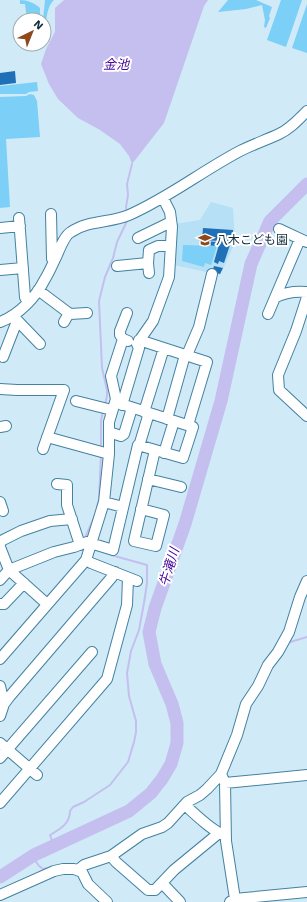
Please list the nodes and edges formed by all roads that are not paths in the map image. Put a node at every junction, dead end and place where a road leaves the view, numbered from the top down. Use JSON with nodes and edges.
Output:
{"nodes":[{"id":1,"x":307,"y":112,"type":"edge"},
{"id":2,"x":163,"y":198,"type":"junction"},
{"id":3,"x":51,"y":214,"type":"dead end"},
{"id":4,"x":172,"y":222,"type":"junction"},
{"id":5,"x":0,"y":228,"type":"edge"},
{"id":6,"x":279,"y":230,"type":"dead end"},
{"id":7,"x":138,"y":238,"type":"dead end"},
{"id":8,"x":304,"y":241,"type":"edge"},
{"id":9,"x":171,"y":246,"type":"junction"},
{"id":10,"x":54,"y":261,"type":"junction"},
{"id":11,"x":148,"y":263,"type":"junction"},
{"id":12,"x":117,"y":266,"type":"dead end"},
{"id":13,"x":23,"y":268,"type":"junction"},
{"id":14,"x":0,"y":270,"type":"edge"},
{"id":15,"x":149,"y":273,"type":"dead end"},
{"id":16,"x":212,"y":274,"type":"dead end"},
{"id":17,"x":38,"y":290,"type":"junction"},
{"id":18,"x":307,"y":292,"type":"edge"},
{"id":19,"x":276,"y":297,"type":"junction"},
{"id":20,"x":307,"y":297,"type":"edge"},
{"id":21,"x":28,"y":303,"type":"junction"},
{"id":22,"x":87,"y":313,"type":"dead end"},
{"id":23,"x":127,"y":313,"type":"dead end"},
{"id":24,"x":268,"y":314,"type":"dead end"},
{"id":25,"x":15,"y":318,"type":"junction"},
{"id":26,"x":0,"y":322,"type":"edge"},
{"id":27,"x":123,"y":339,"type":"junction"},
{"id":28,"x":138,"y":342,"type":"junction"},
{"id":29,"x":40,"y":344,"type":"dead end"},
{"id":30,"x":164,"y":348,"type":"junction"},
{"id":31,"x":186,"y":355,"type":"junction"},
{"id":32,"x":3,"y":357,"type":"dead end"},
{"id":33,"x":0,"y":389,"type":"edge"},
{"id":34,"x":76,"y":401,"type":"dead end"},
{"id":35,"x":116,"y":406,"type":"junction"},
{"id":36,"x":132,"y":408,"type":"junction"},
{"id":37,"x":149,"y":413,"type":"junction"},
{"id":38,"x":307,"y":416,"type":"edge"},
{"id":39,"x":170,"y":420,"type":"junction"},
{"id":40,"x":188,"y":425,"type":"junction"},
{"id":41,"x":109,"y":432,"type":"junction"},
{"id":42,"x":47,"y":437,"type":"junction"},
{"id":43,"x":43,"y":449,"type":"dead end"},
{"id":44,"x":151,"y":449,"type":"junction"},
{"id":45,"x":109,"y":454,"type":"junction"},
{"id":46,"x":148,"y":479,"type":"junction"},
{"id":47,"x":57,"y":484,"type":"dead end"},
{"id":48,"x":181,"y":487,"type":"dead end"},
{"id":49,"x":104,"y":502,"type":"junction"},
{"id":50,"x":122,"y":510,"type":"junction"},
{"id":51,"x":72,"y":519,"type":"junction"},
{"id":52,"x":91,"y":543,"type":"junction"},
{"id":53,"x":80,"y":545,"type":"junction"},
{"id":54,"x":0,"y":547,"type":"edge"},
{"id":55,"x":86,"y":560,"type":"junction"},
{"id":56,"x":9,"y":570,"type":"junction"},
{"id":57,"x":115,"y":572,"type":"junction"},
{"id":58,"x":0,"y":580,"type":"edge"},
{"id":59,"x":307,"y":581,"type":"edge"},
{"id":60,"x":24,"y":583,"type":"junction"},
{"id":61,"x":0,"y":604,"type":"edge"},
{"id":62,"x":47,"y":604,"type":"junction"},
{"id":63,"x":92,"y":652,"type":"dead end"},
{"id":64,"x":0,"y":659,"type":"edge"},
{"id":65,"x":0,"y":686,"type":"edge"},
{"id":66,"x":4,"y":704,"type":"junction"},
{"id":67,"x":0,"y":716,"type":"edge"},
{"id":68,"x":4,"y":746,"type":"edge"},
{"id":69,"x":0,"y":758,"type":"edge"},
{"id":70,"x":33,"y":772,"type":"junction"},
{"id":71,"x":307,"y":775,"type":"edge"},
{"id":72,"x":223,"y":778,"type":"junction"},
{"id":73,"x":3,"y":803,"type":"edge"},
{"id":74,"x":186,"y":806,"type":"dead end"},
{"id":75,"x":223,"y":834,"type":"junction"},
{"id":76,"x":111,"y":856,"type":"junction"},
{"id":77,"x":78,"y":870,"type":"junction"},
{"id":78,"x":162,"y":883,"type":"junction"},
{"id":79,"x":307,"y":892,"type":"edge"},
{"id":80,"x":0,"y":895,"type":"edge"},
{"id":81,"x":239,"y":900,"type":"edge"},
{"id":82,"x":107,"y":902,"type":"edge"},
{"id":83,"x":180,"y":902,"type":"edge"}],
"edges":[{"from":1,"to":2,"type":"street"},
{"from":2,"to":4,"type":"street"},
{"from":2,"to":10,"type":"street"},
{"from":3,"to":10,"type":"street"},
{"from":4,"to":7,"type":"street"},
{"from":4,"to":9,"type":"street"},
{"from":5,"to":13,"type":"street"},
{"from":6,"to":8,"type":"street"},
{"from":8,"to":19,"type":"street"},
{"from":9,"to":11,"type":"street"},
{"from":9,"to":28,"type":"street"},
{"from":10,"to":17,"type":"street"},
{"from":11,"to":12,"type":"street"},
{"from":11,"to":15,"type":"street"},
{"from":13,"to":14,"type":"street"},
{"from":13,"to":21,"type":"street"},
{"from":16,"to":31,"type":"street"},
{"from":17,"to":21,"type":"street"},
{"from":17,"to":22,"type":"street"},
{"from":18,"to":19,"type":"street"},
{"from":19,"to":24,"type":"street"},
{"from":20,"to":38,"type":"street"},
{"from":21,"to":25,"type":"street"},
{"from":23,"to":27,"type":"street"},
{"from":25,"to":26,"type":"street"},
{"from":25,"to":29,"type":"street"},
{"from":25,"to":32,"type":"street"},
{"from":27,"to":28,"type":"street"},
{"from":27,"to":35,"type":"street"},
{"from":28,"to":30,"type":"street"},
{"from":28,"to":35,"type":"street"},
{"from":30,"to":31,"type":"street"},
{"from":30,"to":37,"type":"street"},
{"from":31,"to":39,"type":"street"},
{"from":31,"to":40,"type":"street"},
{"from":33,"to":42,"type":"street"},
{"from":34,"to":35,"type":"street"},
{"from":35,"to":36,"type":"street"},
{"from":35,"to":41,"type":"street"},
{"from":36,"to":37,"type":"street"},
{"from":36,"to":41,"type":"street"},
{"from":37,"to":39,"type":"street"},
{"from":37,"to":44,"type":"street"},
{"from":39,"to":40,"type":"street"},
{"from":39,"to":44,"type":"street"},
{"from":40,"to":44,"type":"street"},
{"from":41,"to":45,"type":"street"},
{"from":42,"to":43,"type":"street"},
{"from":42,"to":45,"type":"street"},
{"from":44,"to":46,"type":"street"},
{"from":44,"to":50,"type":"street"},
{"from":45,"to":49,"type":"street"},
{"from":46,"to":48,"type":"street"},
{"from":46,"to":50,"type":"street"},
{"from":47,"to":51,"type":"street"},
{"from":49,"to":50,"type":"street"},
{"from":49,"to":52,"type":"street"},
{"from":50,"to":52,"type":"street"},
{"from":51,"to":53,"type":"street"},
{"from":51,"to":54,"type":"street"},
{"from":52,"to":53,"type":"street"},
{"from":52,"to":55,"type":"street"},
{"from":53,"to":56,"type":"street"},
{"from":54,"to":56,"type":"street"},
{"from":55,"to":57,"type":"street"},
{"from":55,"to":62,"type":"street"},
{"from":56,"to":58,"type":"street"},
{"from":56,"to":60,"type":"street"},
{"from":57,"to":66,"type":"street"},
{"from":57,"to":70,"type":"street"},
{"from":59,"to":72,"type":"street"},
{"from":60,"to":61,"type":"street"},
{"from":60,"to":62,"type":"street"},
{"from":62,"to":64,"type":"street"},
{"from":63,"to":68,"type":"street"},
{"from":65,"to":66,"type":"street"},
{"from":66,"to":67,"type":"street"},
{"from":68,"to":69,"type":"street"},
{"from":68,"to":70,"type":"street"},
{"from":70,"to":73,"type":"street"},
{"from":71,"to":72,"type":"street"},
{"from":72,"to":75,"type":"street"},
{"from":72,"to":76,"type":"street"},
{"from":74,"to":75,"type":"street"},
{"from":75,"to":78,"type":"street"},
{"from":75,"to":81,"type":"street"},
{"from":76,"to":77,"type":"street"},
{"from":76,"to":78,"type":"street"},
{"from":77,"to":80,"type":"street"},
{"from":77,"to":82,"type":"street"},
{"from":78,"to":83,"type":"street"},
{"from":79,"to":81,"type":"street"}]}
